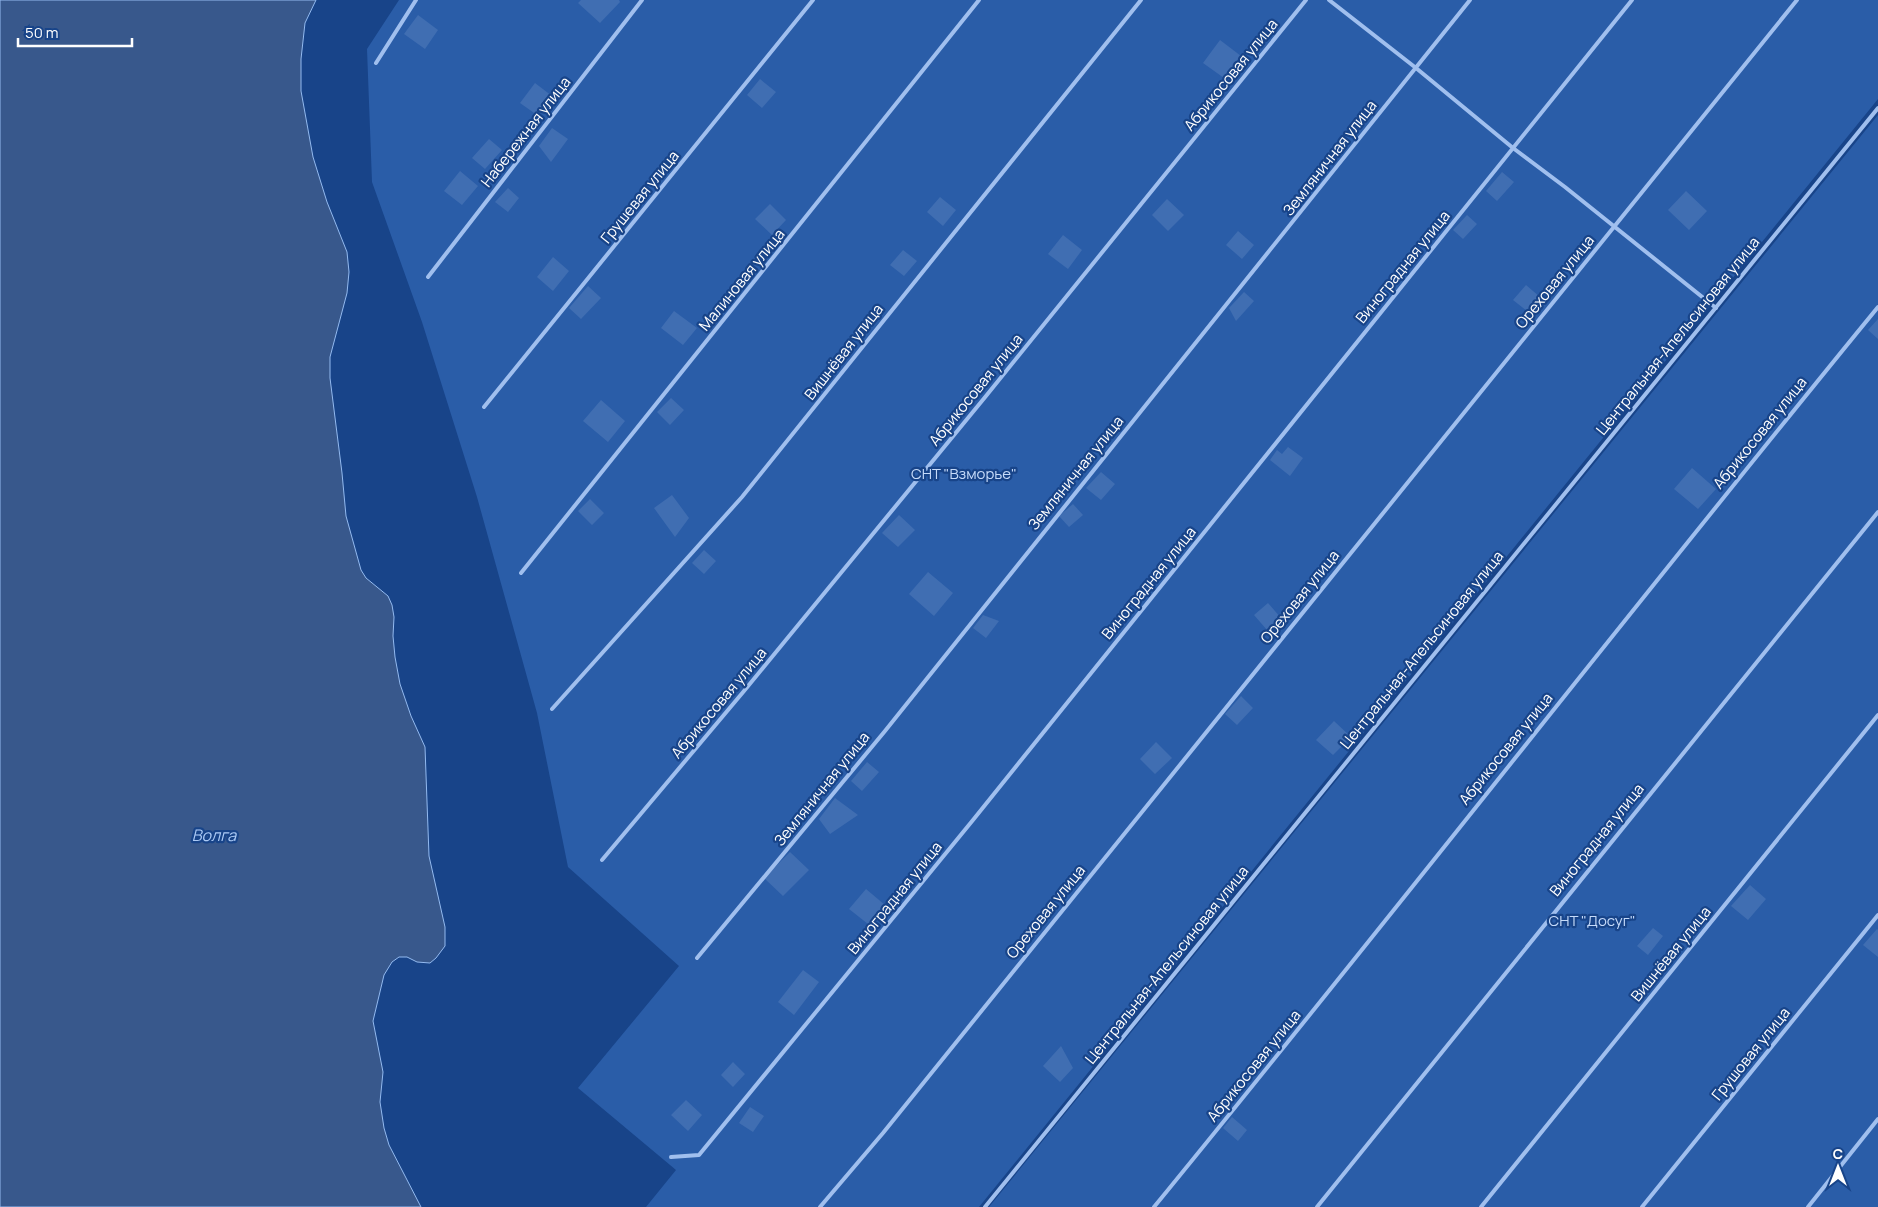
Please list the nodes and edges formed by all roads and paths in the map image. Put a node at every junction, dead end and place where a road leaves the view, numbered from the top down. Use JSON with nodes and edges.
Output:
{"nodes":[{"id":1,"x":416,"y":0,"type":"edge"},
{"id":2,"x":642,"y":0,"type":"edge"},
{"id":3,"x":813,"y":0,"type":"edge"},
{"id":4,"x":979,"y":0,"type":"edge"},
{"id":5,"x":1141,"y":0,"type":"edge"},
{"id":6,"x":1306,"y":0,"type":"edge"},
{"id":7,"x":1329,"y":0,"type":"edge"},
{"id":8,"x":1470,"y":0,"type":"edge"},
{"id":9,"x":1632,"y":0,"type":"edge"},
{"id":10,"x":1797,"y":0,"type":"edge"},
{"id":11,"x":376,"y":63,"type":"dead end"},
{"id":12,"x":1416,"y":68,"type":"junction"},
{"id":13,"x":1878,"y":108,"type":"edge"},
{"id":14,"x":1513,"y":148,"type":"junction"},
{"id":15,"x":1614,"y":226,"type":"junction"},
{"id":16,"x":428,"y":277,"type":"dead end"},
{"id":17,"x":1878,"y":307,"type":"edge"},
{"id":18,"x":1716,"y":308,"type":"junction"},
{"id":19,"x":484,"y":407,"type":"dead end"},
{"id":20,"x":1878,"y":512,"type":"edge"},
{"id":21,"x":521,"y":573,"type":"dead end"},
{"id":22,"x":552,"y":709,"type":"dead end"},
{"id":23,"x":1878,"y":715,"type":"edge"},
{"id":24,"x":602,"y":860,"type":"dead end"},
{"id":25,"x":1878,"y":915,"type":"edge"},
{"id":26,"x":697,"y":958,"type":"dead end"},
{"id":27,"x":1878,"y":1119,"type":"edge"},
{"id":28,"x":671,"y":1157,"type":"dead end"},
{"id":29,"x":820,"y":1207,"type":"edge"},
{"id":30,"x":985,"y":1207,"type":"edge"},
{"id":31,"x":1154,"y":1207,"type":"edge"},
{"id":32,"x":1317,"y":1207,"type":"edge"},
{"id":33,"x":1481,"y":1207,"type":"edge"},
{"id":34,"x":1642,"y":1207,"type":"edge"},
{"id":35,"x":1808,"y":1207,"type":"edge"}],
"edges":[{"from":1,"to":11,"type":"lane"},
{"from":2,"to":16,"type":"lane","name":"Набережная улица"},
{"from":3,"to":19,"type":"lane","name":"Грушевая улица"},
{"from":4,"to":21,"type":"lane","name":"Малиновая улица"},
{"from":5,"to":22,"type":"lane","name":"Вишнёвая улица"},
{"from":6,"to":24,"type":"lane","name":"Абрикосовая улица"},
{"from":7,"to":12,"type":"lane"},
{"from":8,"to":12,"type":"lane","name":"Земляничная улица"},
{"from":9,"to":14,"type":"lane","name":"Виноградная улица"},
{"from":10,"to":15,"type":"lane","name":"Ореховая улица"},
{"from":12,"to":14,"type":"lane"},
{"from":12,"to":26,"type":"lane","name":"Земляничная улица"},
{"from":13,"to":18,"type":"lane","name":"Центральная-Апельсиновая улица"},
{"from":14,"to":15,"type":"lane"},
{"from":14,"to":28,"type":"lane","name":"Виноградная улица"},
{"from":15,"to":18,"type":"lane"},
{"from":15,"to":29,"type":"lane","name":"Ореховая улица"},
{"from":17,"to":31,"type":"lane","name":"Абрикосовая улица"},
{"from":18,"to":30,"type":"lane","name":"Центральная-Апельсиновая улица"},
{"from":20,"to":32,"type":"lane","name":"Виноградная улица"},
{"from":23,"to":33,"type":"lane","name":"Вишнёвая улица"},
{"from":25,"to":34,"type":"lane","name":"Грушовая улица"},
{"from":27,"to":35,"type":"lane"}]}
